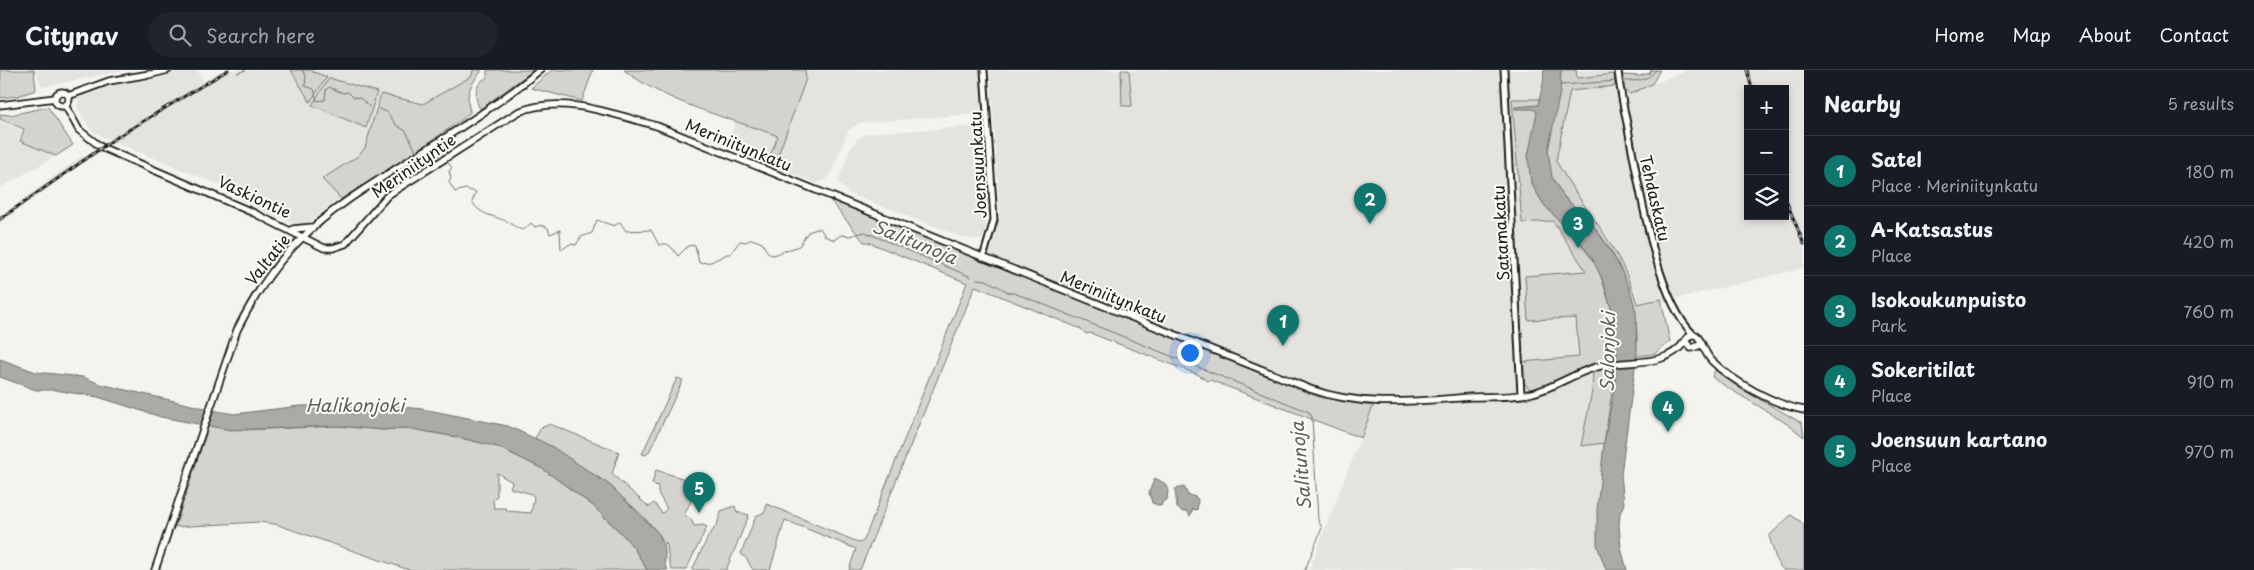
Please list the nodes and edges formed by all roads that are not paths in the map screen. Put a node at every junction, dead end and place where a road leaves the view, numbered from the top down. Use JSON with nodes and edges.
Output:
{"nodes":[{"id":1,"x":168,"y":70,"type":"edge"},
{"id":2,"x":540,"y":70,"type":"edge"},
{"id":3,"x":984,"y":70,"type":"edge"},
{"id":4,"x":1504,"y":70,"type":"edge"},
{"id":5,"x":1618,"y":70,"type":"edge"},
{"id":6,"x":68,"y":96,"type":"junction"},
{"id":7,"x":55,"y":98,"type":"junction"},
{"id":8,"x":550,"y":103,"type":"joint"},
{"id":9,"x":0,"y":105,"type":"edge"},
{"id":10,"x":64,"y":106,"type":"junction"},
{"id":11,"x":159,"y":172,"type":"junction"},
{"id":12,"x":313,"y":227,"type":"junction"},
{"id":13,"x":293,"y":230,"type":"junction"},
{"id":14,"x":302,"y":237,"type":"junction"},
{"id":15,"x":982,"y":258,"type":"junction"},
{"id":16,"x":1688,"y":337,"type":"junction"},
{"id":17,"x":1700,"y":343,"type":"junction"},
{"id":18,"x":1692,"y":347,"type":"junction"},
{"id":19,"x":1680,"y":349,"type":"junction"},
{"id":20,"x":1704,"y":352,"type":"junction"},
{"id":21,"x":1522,"y":394,"type":"junction"},
{"id":22,"x":1803,"y":410,"type":"edge"},
{"id":23,"x":155,"y":570,"type":"edge"}],
"edges":[{"from":1,"to":6,"type":"main road"},
{"from":2,"to":12,"type":"main road","name":"Valtatie"},
{"from":3,"to":15,"type":"street","name":"Joensuunkatu"},
{"from":4,"to":21,"type":"street","name":"Satamakatu"},
{"from":5,"to":16,"type":"street","name":"Tehdaskatu"},
{"from":6,"to":7,"type":"main road"},
{"from":6,"to":10,"type":"main road"},
{"from":7,"to":9,"type":"main road"},
{"from":7,"to":10,"type":"main road"},
{"from":8,"to":14,"type":"main road","name":"Meriniityntie"},
{"from":8,"to":15,"type":"main road","name":"Meriniitynkatu"},
{"from":10,"to":11,"type":"main road","name":"Vaskiontie"},
{"from":11,"to":13,"type":"main road","name":"Vaskiontie"},
{"from":11,"to":14,"type":"main road","name":"Vaskiontie"},
{"from":12,"to":13,"type":"main road"},
{"from":12,"to":14,"type":"main road","name":"Valtatie"},
{"from":13,"to":14,"type":"main road","name":"Vaskiontie"},
{"from":14,"to":23,"type":"main road","name":"Valtatie"},
{"from":15,"to":21,"type":"main road","name":"Meriniitynkatu"},
{"from":16,"to":17,"type":"main road"},
{"from":16,"to":18,"type":"main road"},
{"from":16,"to":19,"type":"main road"},
{"from":17,"to":18,"type":"main road"},
{"from":17,"to":20,"type":"main road"},
{"from":18,"to":19,"type":"main road","name":"Meriniitynkatu"},
{"from":18,"to":20,"type":"main road"},
{"from":19,"to":21,"type":"main road","name":"Meriniitynkatu"},
{"from":20,"to":22,"type":"main road"}]}
